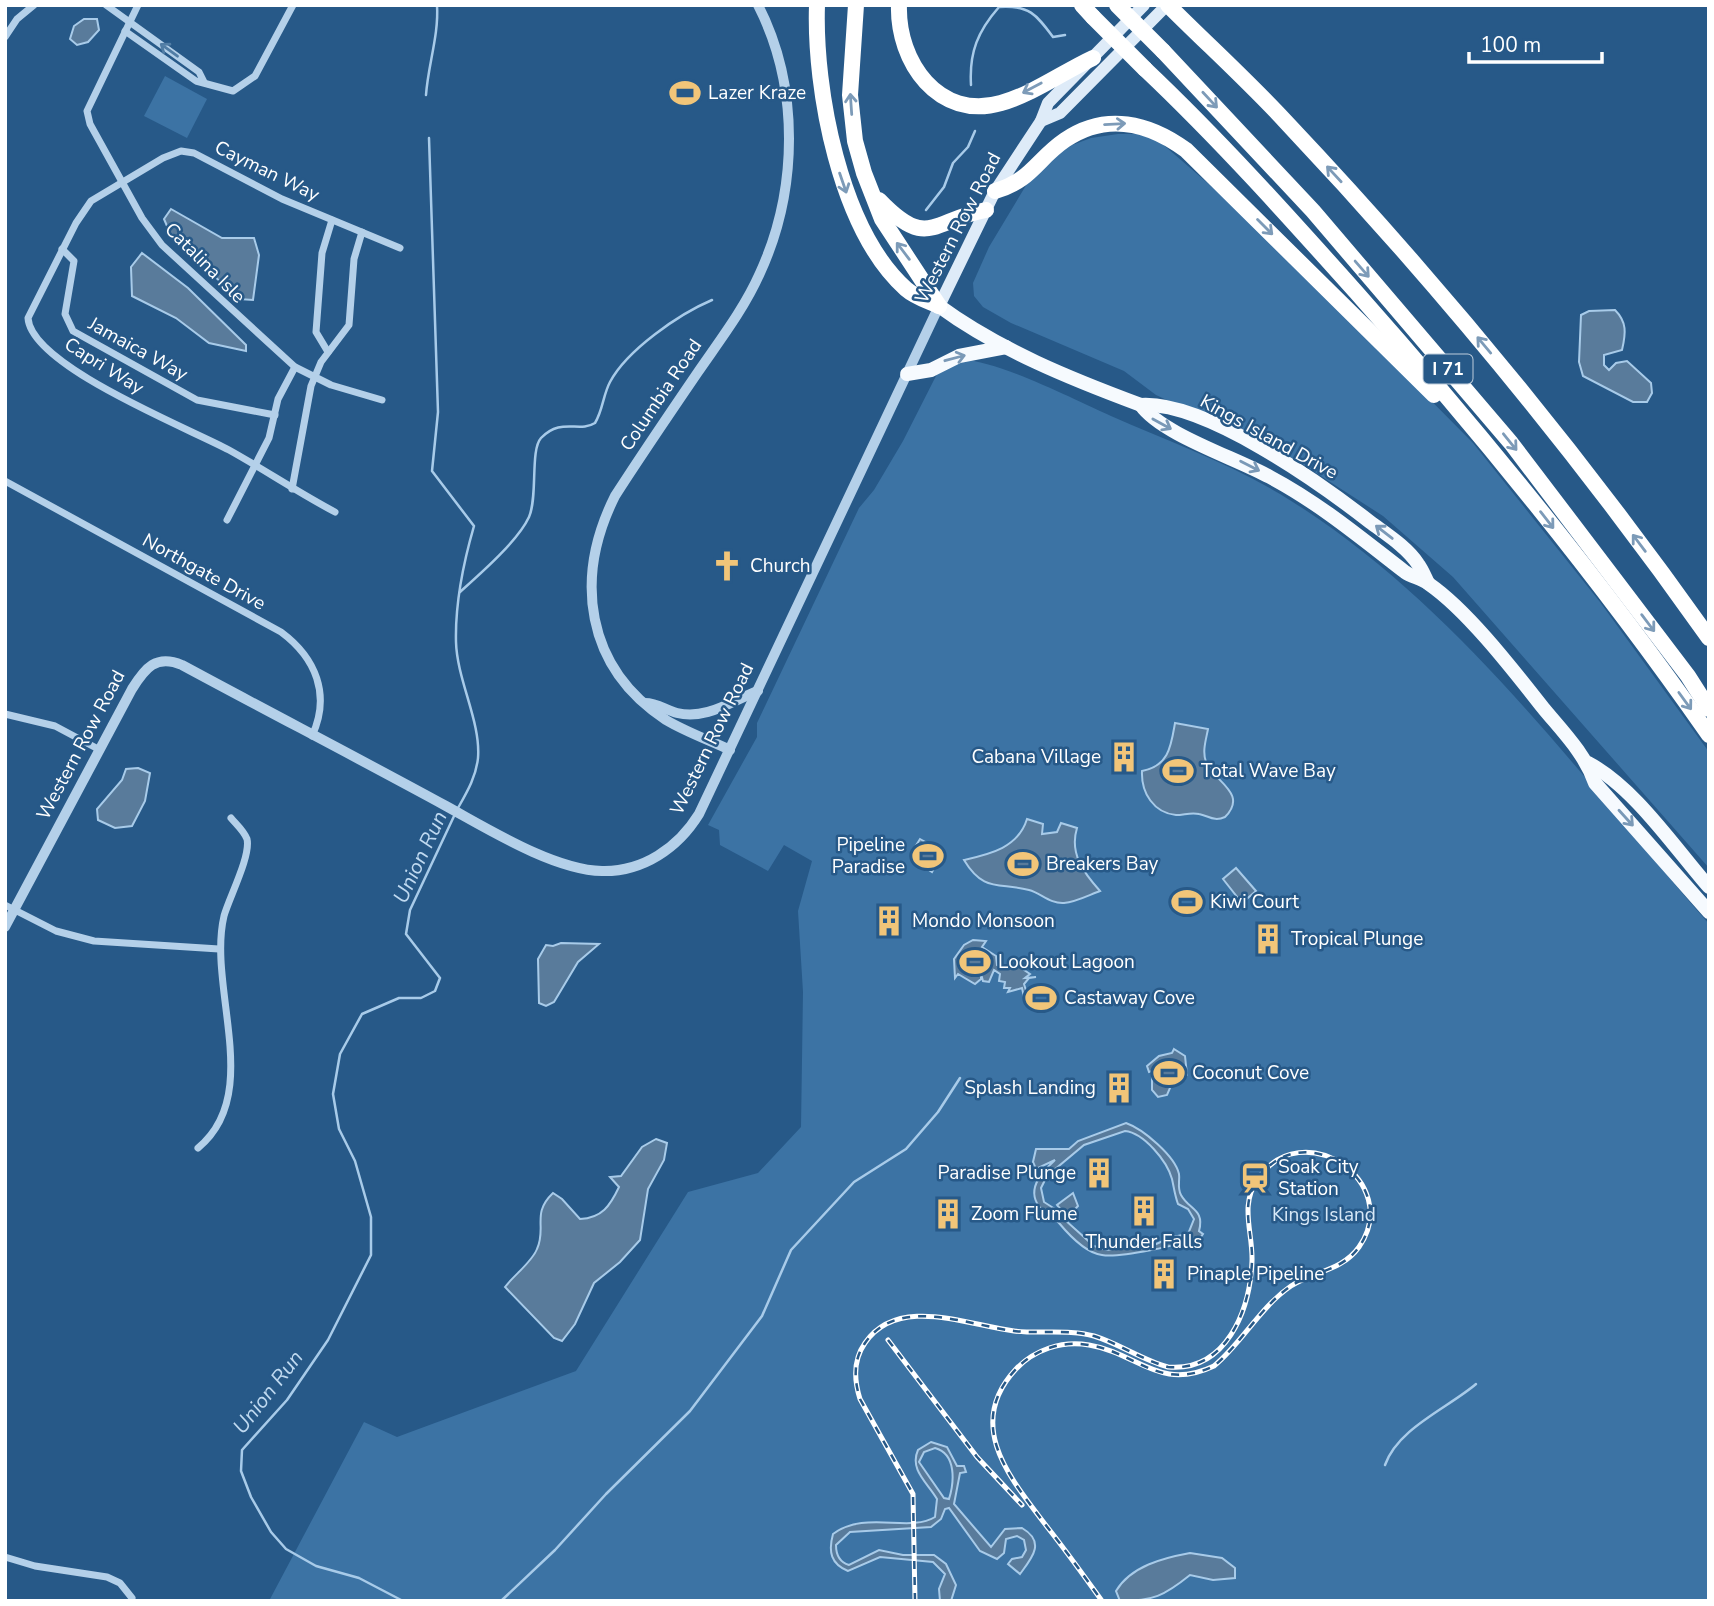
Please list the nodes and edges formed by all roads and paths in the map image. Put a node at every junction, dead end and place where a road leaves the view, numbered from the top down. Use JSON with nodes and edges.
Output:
{"nodes":[{"id":1,"x":34,"y":5,"type":"edge"},
{"id":2,"x":106,"y":5,"type":"edge"},
{"id":3,"x":293,"y":5,"type":"edge"},
{"id":4,"x":758,"y":5,"type":"edge"},
{"id":5,"x":817,"y":5,"type":"edge"},
{"id":6,"x":856,"y":5,"type":"edge"},
{"id":7,"x":899,"y":5,"type":"edge"},
{"id":8,"x":1117,"y":5,"type":"edge"},
{"id":9,"x":1143,"y":5,"type":"edge"},
{"id":10,"x":1168,"y":5,"type":"edge"},
{"id":11,"x":134,"y":7,"type":"edge"},
{"id":12,"x":1088,"y":11,"type":"edge"},
{"id":13,"x":129,"y":22,"type":"junction"},
{"id":14,"x":125,"y":31,"type":"junction"},
{"id":15,"x":5,"y":37,"type":"edge"},
{"id":16,"x":1093,"y":58,"type":"junction"},
{"id":17,"x":204,"y":82,"type":"junction"},
{"id":18,"x":1041,"y":121,"type":"junction"},
{"id":19,"x":121,"y":181,"type":"junction"},
{"id":20,"x":995,"y":191,"type":"junction"},
{"id":21,"x":873,"y":193,"type":"junction"},
{"id":22,"x":986,"y":210,"type":"junction"},
{"id":23,"x":332,"y":220,"type":"junction"},
{"id":24,"x":362,"y":232,"type":"junction"},
{"id":25,"x":400,"y":248,"type":"dead end"},
{"id":26,"x":62,"y":249,"type":"junction"},
{"id":27,"x":939,"y":306,"type":"junction"},
{"id":28,"x":1006,"y":347,"type":"junction"},
{"id":29,"x":328,"y":352,"type":"junction"},
{"id":30,"x":295,"y":366,"type":"junction"},
{"id":31,"x":907,"y":374,"type":"junction"},
{"id":32,"x":314,"y":377,"type":"junction"},
{"id":33,"x":382,"y":400,"type":"dead end"},
{"id":34,"x":1141,"y":405,"type":"junction"},
{"id":35,"x":275,"y":415,"type":"junction"},
{"id":36,"x":1483,"y":437,"type":"junction"},
{"id":37,"x":254,"y":467,"type":"junction"},
{"id":38,"x":5,"y":481,"type":"edge"},
{"id":39,"x":292,"y":489,"type":"junction"},
{"id":40,"x":335,"y":512,"type":"dead end"},
{"id":41,"x":227,"y":520,"type":"dead end"},
{"id":42,"x":1428,"y":583,"type":"junction"},
{"id":43,"x":1709,"y":638,"type":"edge"},
{"id":44,"x":758,"y":691,"type":"junction"},
{"id":45,"x":645,"y":703,"type":"junction"},
{"id":46,"x":1709,"y":709,"type":"edge"},
{"id":47,"x":5,"y":714,"type":"edge"},
{"id":48,"x":1709,"y":735,"type":"edge"},
{"id":49,"x":312,"y":736,"type":"junction"},
{"id":50,"x":100,"y":750,"type":"junction"},
{"id":51,"x":730,"y":750,"type":"junction"},
{"id":52,"x":1588,"y":763,"type":"junction"},
{"id":53,"x":231,"y":818,"type":"dead end"},
{"id":54,"x":1709,"y":887,"type":"edge"},
{"id":55,"x":10,"y":908,"type":"edge"},
{"id":56,"x":1709,"y":912,"type":"edge"},
{"id":57,"x":5,"y":927,"type":"edge"},
{"id":58,"x":219,"y":949,"type":"junction"},
{"id":59,"x":198,"y":1148,"type":"dead end"},
{"id":60,"x":5,"y":1557,"type":"edge"},
{"id":61,"x":132,"y":1598,"type":"dead end"}],
"edges":[{"from":1,"to":15,"type":"street"},
{"from":2,"to":13,"type":"street"},
{"from":3,"to":17,"type":"street"},
{"from":4,"to":45,"type":"street","name":"Columbia Road"},
{"from":5,"to":27,"type":"highway","one_way":true},
{"from":21,"to":6,"type":"highway","one_way":true},
{"from":16,"to":7,"type":"highway","one_way":true},
{"from":8,"to":46,"type":"highway","number":"I 71","one_way":true,"bridge":true},
{"from":9,"to":16,"type":"main road","name":"Western Row Road"},
{"from":10,"to":18,"type":"main road","name":"Western Row Road"},
{"from":43,"to":10,"type":"highway","number":"I 71","one_way":true},
{"from":11,"to":13,"type":"street","name":"Catalina Isle"},
{"from":12,"to":36,"type":"highway","bridge":true},
{"from":13,"to":14,"type":"street","name":"Catalina Isle"},
{"from":17,"to":13,"type":"street","one_way":true},
{"from":14,"to":17,"type":"street"},
{"from":14,"to":19,"type":"street","name":"Catalina Isle"},
{"from":16,"to":18,"type":"main road","name":"Western Row Road"},
{"from":18,"to":20,"type":"main road","name":"Western Row Road"},
{"from":19,"to":23,"type":"street","name":"Cayman Way"},
{"from":19,"to":26,"type":"street","name":"Capri Way"},
{"from":19,"to":30,"type":"street","name":"Catalina Isle"},
{"from":20,"to":22,"type":"main road","name":"Western Row Road"},
{"from":20,"to":36,"type":"highway","one_way":true},
{"from":21,"to":22,"type":"highway"},
{"from":27,"to":21,"type":"highway","one_way":true},
{"from":22,"to":27,"type":"main road","name":"Western Row Road"},
{"from":23,"to":24,"type":"street","name":"Cayman Way"},
{"from":23,"to":29,"type":"street"},
{"from":24,"to":25,"type":"street","name":"Cayman Way"},
{"from":24,"to":29,"type":"street"},
{"from":26,"to":35,"type":"street","name":"Jamaica Way"},
{"from":26,"to":37,"type":"street","name":"Capri Way"},
{"from":27,"to":28,"type":"main road","name":"Kings Island Drive"},
{"from":27,"to":31,"type":"street","name":"Western Row Road"},
{"from":31,"to":28,"type":"main road","one_way":true},
{"from":28,"to":34,"type":"main road","name":"Kings Island Drive"},
{"from":29,"to":32,"type":"street"},
{"from":30,"to":32,"type":"street","name":"Catalina Isle"},
{"from":30,"to":35,"type":"street"},
{"from":31,"to":44,"type":"street","name":"Western Row Road"},
{"from":32,"to":33,"type":"street","name":"Catalina Isle"},
{"from":32,"to":39,"type":"street"},
{"from":34,"to":42,"type":"main road","name":"Kings Island Drive","one_way":true},
{"from":42,"to":34,"type":"main road","name":"Kings Island Drive","one_way":true},
{"from":35,"to":37,"type":"street"},
{"from":36,"to":48,"type":"highway","one_way":true},
{"from":37,"to":39,"type":"street","name":"Capri Way"},
{"from":37,"to":41,"type":"street"},
{"from":38,"to":49,"type":"street","name":"Northgate Drive"},
{"from":39,"to":40,"type":"street","name":"Capri Way"},
{"from":42,"to":52,"type":"main road","name":"Kings Island Drive"},
{"from":44,"to":45,"type":"street"},
{"from":44,"to":51,"type":"street","name":"Western Row Road"},
{"from":45,"to":51,"type":"street","name":"Columbia Road"},
{"from":47,"to":50,"type":"street"},
{"from":49,"to":50,"type":"street","name":"Western Row Road"},
{"from":49,"to":51,"type":"street","name":"Western Row Road"},
{"from":50,"to":55,"type":"street","name":"Western Row Road"},
{"from":52,"to":54,"type":"main road","name":"Kings Island Drive"},
{"from":52,"to":56,"type":"main road","name":"Kings Island Drive","one_way":true},
{"from":53,"to":58,"type":"street"},
{"from":55,"to":57,"type":"street","name":"Western Row Road"},
{"from":55,"to":58,"type":"street"},
{"from":58,"to":59,"type":"street"},
{"from":60,"to":61,"type":"street"}]}
